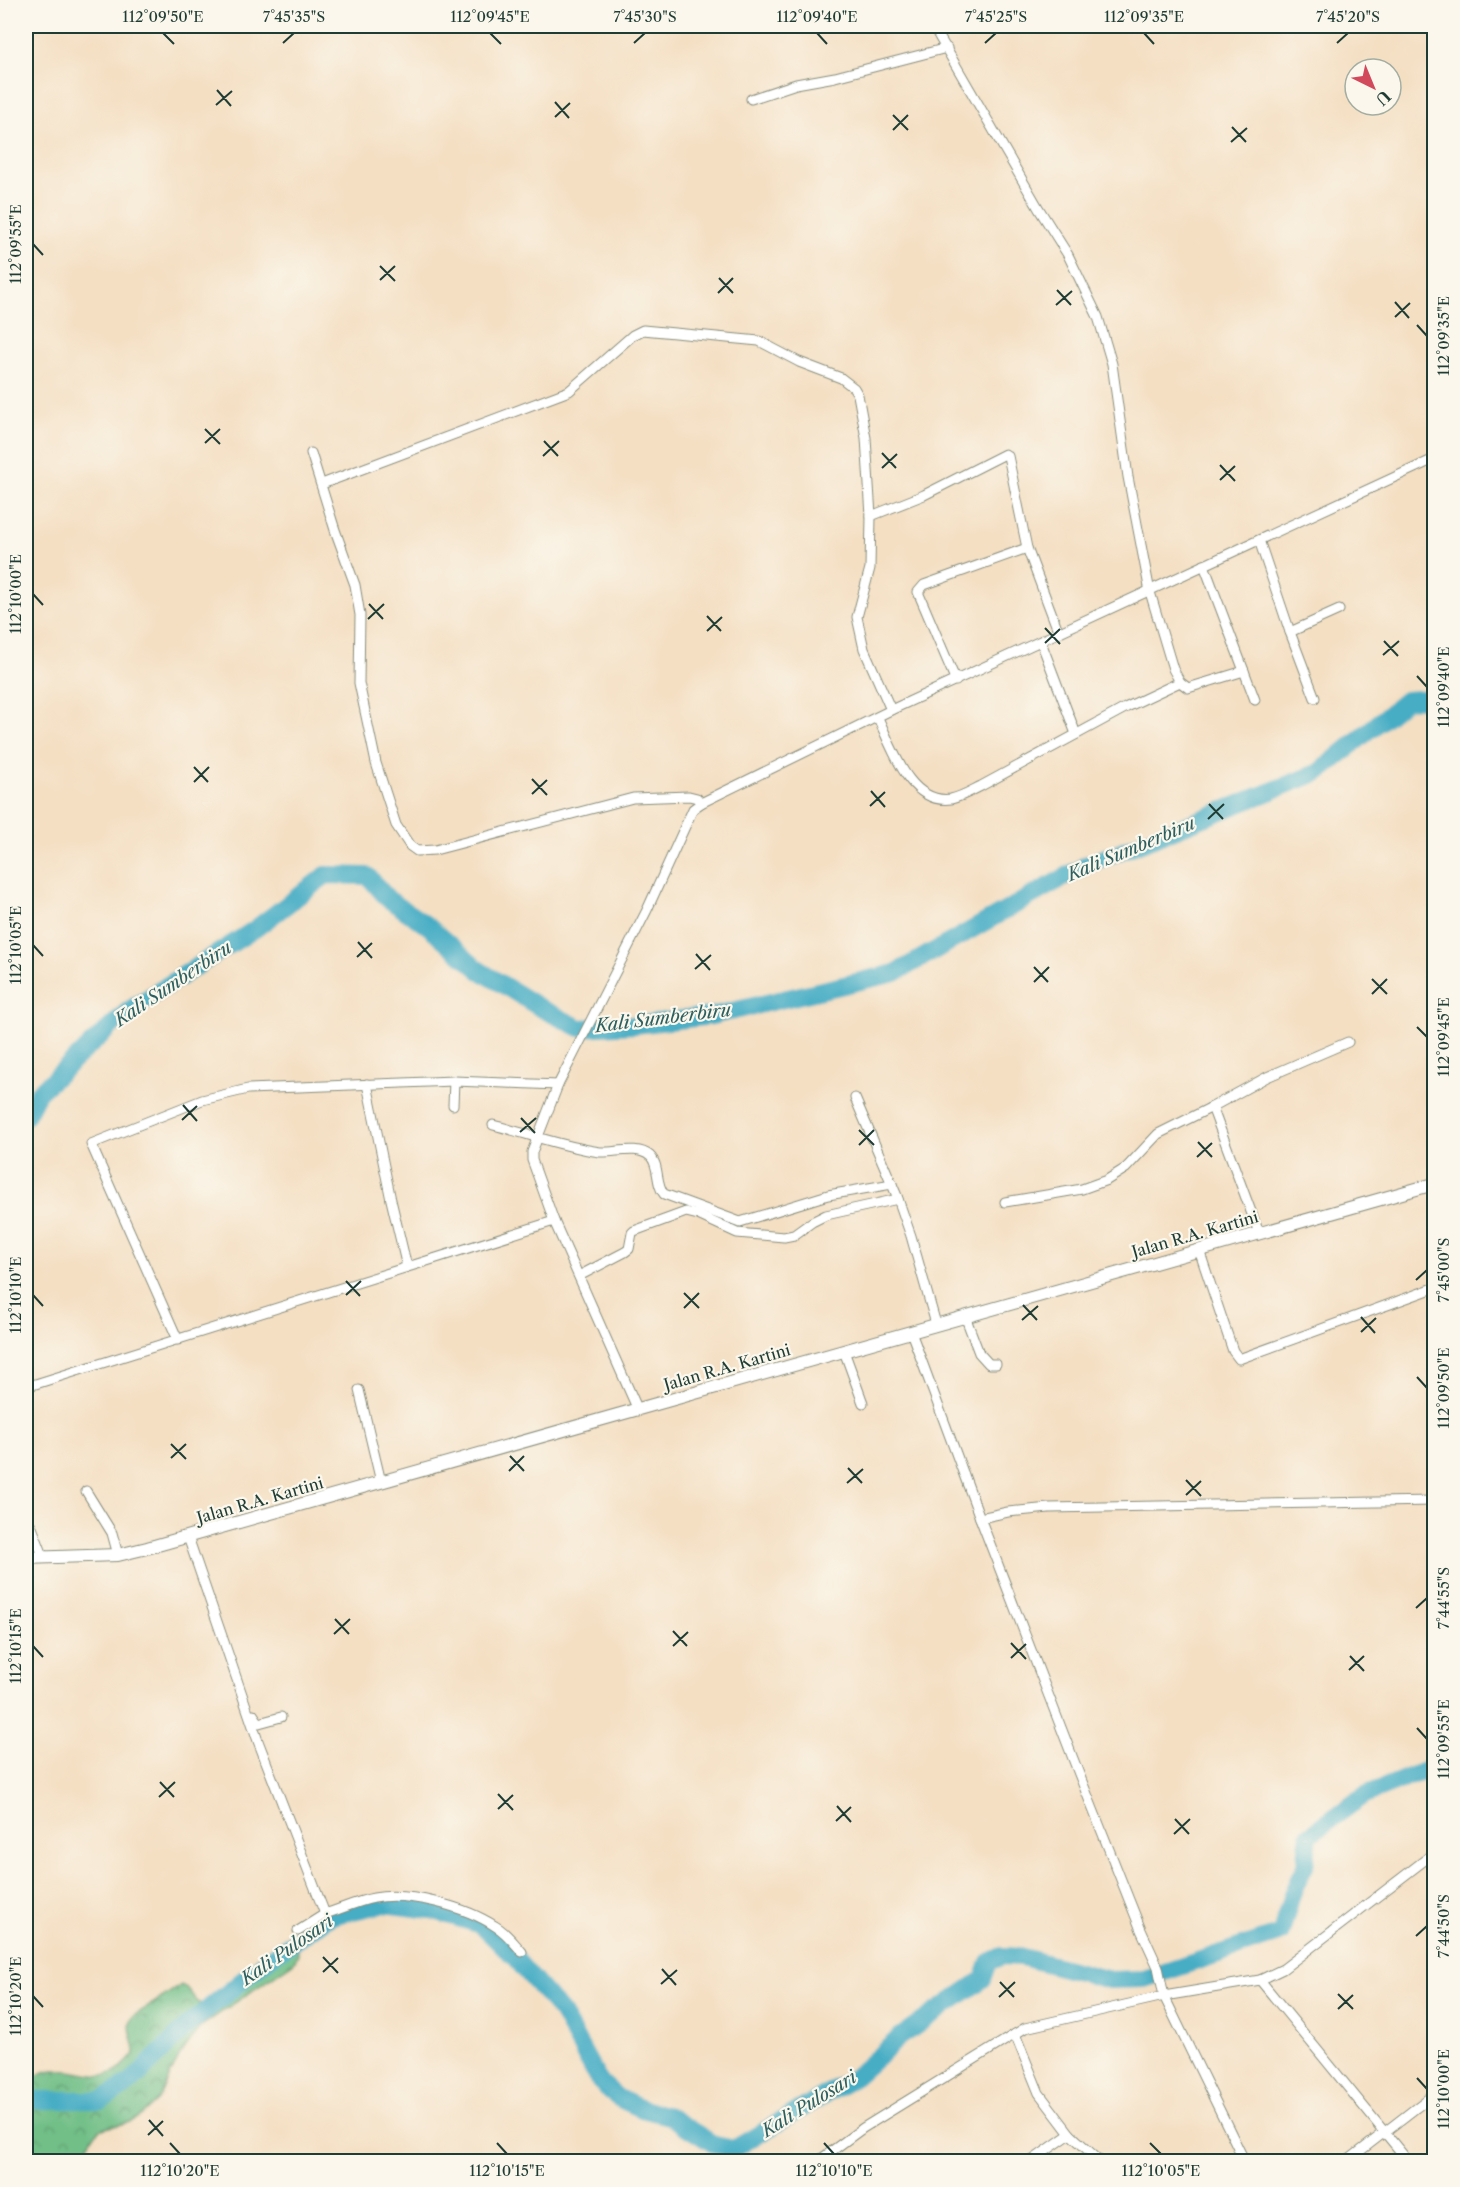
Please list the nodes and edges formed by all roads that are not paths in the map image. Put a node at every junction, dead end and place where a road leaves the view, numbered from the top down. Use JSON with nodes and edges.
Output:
{"nodes":[{"id":1,"x":933,"y":26,"type":"edge"},
{"id":2,"x":947,"y":48,"type":"junction"},
{"id":3,"x":751,"y":99,"type":"dead end"},
{"id":4,"x":311,"y":453,"type":"dead end"},
{"id":5,"x":1434,"y":459,"type":"edge"},
{"id":6,"x":324,"y":483,"type":"junction"},
{"id":7,"x":871,"y":516,"type":"junction"},
{"id":8,"x":1259,"y":540,"type":"junction"},
{"id":9,"x":1027,"y":548,"type":"junction"},
{"id":10,"x":1204,"y":565,"type":"junction"},
{"id":11,"x":1150,"y":591,"type":"junction"},
{"id":12,"x":1339,"y":610,"type":"dead end"},
{"id":13,"x":1290,"y":632,"type":"junction"},
{"id":14,"x":1059,"y":633,"type":"junction"},
{"id":15,"x":1041,"y":642,"type":"junction"},
{"id":16,"x":1244,"y":671,"type":"junction"},
{"id":17,"x":956,"y":681,"type":"junction"},
{"id":18,"x":1180,"y":682,"type":"junction"},
{"id":19,"x":1315,"y":698,"type":"dead end"},
{"id":20,"x":1255,"y":700,"type":"dead end"},
{"id":21,"x":891,"y":710,"type":"junction"},
{"id":22,"x":878,"y":718,"type":"junction"},
{"id":23,"x":1076,"y":734,"type":"junction"},
{"id":24,"x":701,"y":803,"type":"junction"},
{"id":25,"x":1348,"y":1042,"type":"dead end"},
{"id":26,"x":367,"y":1084,"type":"junction"},
{"id":27,"x":454,"y":1084,"type":"junction"},
{"id":28,"x":558,"y":1085,"type":"junction"},
{"id":29,"x":855,"y":1098,"type":"dead end"},
{"id":30,"x":453,"y":1105,"type":"dead end"},
{"id":31,"x":1212,"y":1107,"type":"junction"},
{"id":32,"x":493,"y":1125,"type":"dead end"},
{"id":33,"x":535,"y":1140,"type":"junction"},
{"id":34,"x":1434,"y":1184,"type":"edge"},
{"id":35,"x":895,"y":1192,"type":"junction"},
{"id":36,"x":1005,"y":1202,"type":"dead end"},
{"id":37,"x":554,"y":1221,"type":"junction"},
{"id":38,"x":740,"y":1222,"type":"junction"},
{"id":39,"x":737,"y":1233,"type":"junction"},
{"id":40,"x":1259,"y":1233,"type":"junction"},
{"id":41,"x":1199,"y":1250,"type":"junction"},
{"id":42,"x":407,"y":1267,"type":"junction"},
{"id":43,"x":579,"y":1276,"type":"junction"},
{"id":44,"x":1434,"y":1288,"type":"edge"},
{"id":45,"x":965,"y":1316,"type":"junction"},
{"id":46,"x":936,"y":1324,"type":"junction"},
{"id":47,"x":911,"y":1332,"type":"junction"},
{"id":48,"x":178,"y":1340,"type":"junction"},
{"id":49,"x":844,"y":1351,"type":"junction"},
{"id":50,"x":996,"y":1364,"type":"dead end"},
{"id":51,"x":26,"y":1387,"type":"edge"},
{"id":52,"x":359,"y":1390,"type":"dead end"},
{"id":53,"x":863,"y":1403,"type":"dead end"},
{"id":54,"x":638,"y":1410,"type":"junction"},
{"id":55,"x":381,"y":1482,"type":"junction"},
{"id":56,"x":86,"y":1491,"type":"dead end"},
{"id":57,"x":1434,"y":1501,"type":"edge"},
{"id":58,"x":980,"y":1518,"type":"junction"},
{"id":59,"x":31,"y":1525,"type":"dead end"},
{"id":60,"x":190,"y":1536,"type":"junction"},
{"id":61,"x":118,"y":1555,"type":"junction"},
{"id":62,"x":26,"y":1558,"type":"edge"},
{"id":63,"x":44,"y":1558,"type":"junction"},
{"id":64,"x":281,"y":1717,"type":"dead end"},
{"id":65,"x":1434,"y":1853,"type":"edge"},
{"id":66,"x":325,"y":1914,"type":"junction"},
{"id":67,"x":298,"y":1931,"type":"dead end"},
{"id":68,"x":522,"y":1952,"type":"dead end"},
{"id":69,"x":1260,"y":1980,"type":"junction"},
{"id":70,"x":1164,"y":1996,"type":"junction"},
{"id":71,"x":1015,"y":2034,"type":"junction"},
{"id":72,"x":1434,"y":2094,"type":"edge"},
{"id":73,"x":1384,"y":2132,"type":"junction"},
{"id":74,"x":1070,"y":2134,"type":"junction"},
{"id":75,"x":817,"y":2162,"type":"edge"},
{"id":76,"x":1030,"y":2162,"type":"edge"},
{"id":77,"x":1101,"y":2162,"type":"edge"},
{"id":78,"x":1245,"y":2162,"type":"edge"},
{"id":79,"x":1346,"y":2162,"type":"edge"},
{"id":80,"x":1409,"y":2162,"type":"edge"}],
"edges":[{"from":1,"to":2,"type":"street"},
{"from":2,"to":3,"type":"street"},
{"from":2,"to":11,"type":"street"},
{"from":4,"to":6,"type":"street"},
{"from":5,"to":8,"type":"street"},
{"from":6,"to":7,"type":"street"},
{"from":6,"to":24,"type":"street"},
{"from":7,"to":9,"type":"street"},
{"from":7,"to":21,"type":"street"},
{"from":8,"to":10,"type":"street"},
{"from":8,"to":13,"type":"street"},
{"from":9,"to":14,"type":"street"},
{"from":9,"to":17,"type":"street"},
{"from":10,"to":11,"type":"street"},
{"from":10,"to":16,"type":"street"},
{"from":11,"to":14,"type":"street"},
{"from":11,"to":18,"type":"street"},
{"from":12,"to":13,"type":"street"},
{"from":13,"to":19,"type":"street"},
{"from":14,"to":15,"type":"street"},
{"from":15,"to":17,"type":"street"},
{"from":15,"to":23,"type":"street"},
{"from":16,"to":18,"type":"street"},
{"from":16,"to":20,"type":"street"},
{"from":17,"to":21,"type":"street"},
{"from":18,"to":23,"type":"street"},
{"from":21,"to":22,"type":"street"},
{"from":22,"to":23,"type":"street"},
{"from":22,"to":24,"type":"street"},
{"from":24,"to":28,"type":"street"},
{"from":25,"to":31,"type":"street"},
{"from":26,"to":27,"type":"street"},
{"from":26,"to":42,"type":"street"},
{"from":26,"to":48,"type":"street"},
{"from":27,"to":28,"type":"street"},
{"from":27,"to":30,"type":"street"},
{"from":28,"to":33,"type":"street"},
{"from":29,"to":35,"type":"street"},
{"from":31,"to":36,"type":"street"},
{"from":31,"to":40,"type":"street"},
{"from":32,"to":33,"type":"street"},
{"from":33,"to":37,"type":"street"},
{"from":33,"to":38,"type":"street"},
{"from":34,"to":40,"type":"main road","name":"Jalan R.A. Kartini"},
{"from":35,"to":38,"type":"street"},
{"from":35,"to":39,"type":"street"},
{"from":35,"to":46,"type":"street"},
{"from":37,"to":42,"type":"street"},
{"from":37,"to":43,"type":"street"},
{"from":38,"to":39,"type":"street"},
{"from":39,"to":43,"type":"street"},
{"from":40,"to":41,"type":"main road","name":"Jalan R.A. Kartini"},
{"from":41,"to":44,"type":"street"},
{"from":41,"to":45,"type":"main road","name":"Jalan R.A. Kartini"},
{"from":42,"to":48,"type":"street"},
{"from":43,"to":54,"type":"street"},
{"from":45,"to":46,"type":"main road","name":"Jalan R.A. Kartini"},
{"from":45,"to":50,"type":"street"},
{"from":46,"to":47,"type":"main road","name":"Jalan R.A. Kartini"},
{"from":47,"to":49,"type":"main road","name":"Jalan R.A. Kartini"},
{"from":47,"to":58,"type":"street"},
{"from":48,"to":51,"type":"street"},
{"from":49,"to":53,"type":"street"},
{"from":49,"to":54,"type":"main road","name":"Jalan R.A. Kartini"},
{"from":52,"to":55,"type":"street"},
{"from":54,"to":55,"type":"main road","name":"Jalan R.A. Kartini"},
{"from":55,"to":60,"type":"main road","name":"Jalan R.A. Kartini"},
{"from":56,"to":61,"type":"street"},
{"from":57,"to":58,"type":"street"},
{"from":58,"to":70,"type":"street"},
{"from":59,"to":63,"type":"street"},
{"from":60,"to":61,"type":"main road","name":"Jalan R.A. Kartini"},
{"from":60,"to":64,"type":"street"},
{"from":60,"to":66,"type":"street"},
{"from":61,"to":63,"type":"main road","name":"Jalan R.A. Kartini"},
{"from":62,"to":63,"type":"main road","name":"Jalan R.A. Kartini"},
{"from":65,"to":69,"type":"street"},
{"from":66,"to":67,"type":"street"},
{"from":66,"to":68,"type":"street"},
{"from":69,"to":70,"type":"street"},
{"from":69,"to":73,"type":"street"},
{"from":70,"to":71,"type":"street"},
{"from":70,"to":78,"type":"street"},
{"from":71,"to":74,"type":"street"},
{"from":71,"to":75,"type":"street"},
{"from":72,"to":73,"type":"street"},
{"from":73,"to":79,"type":"street"},
{"from":73,"to":80,"type":"street"},
{"from":74,"to":76,"type":"street"},
{"from":74,"to":77,"type":"street"}]}
